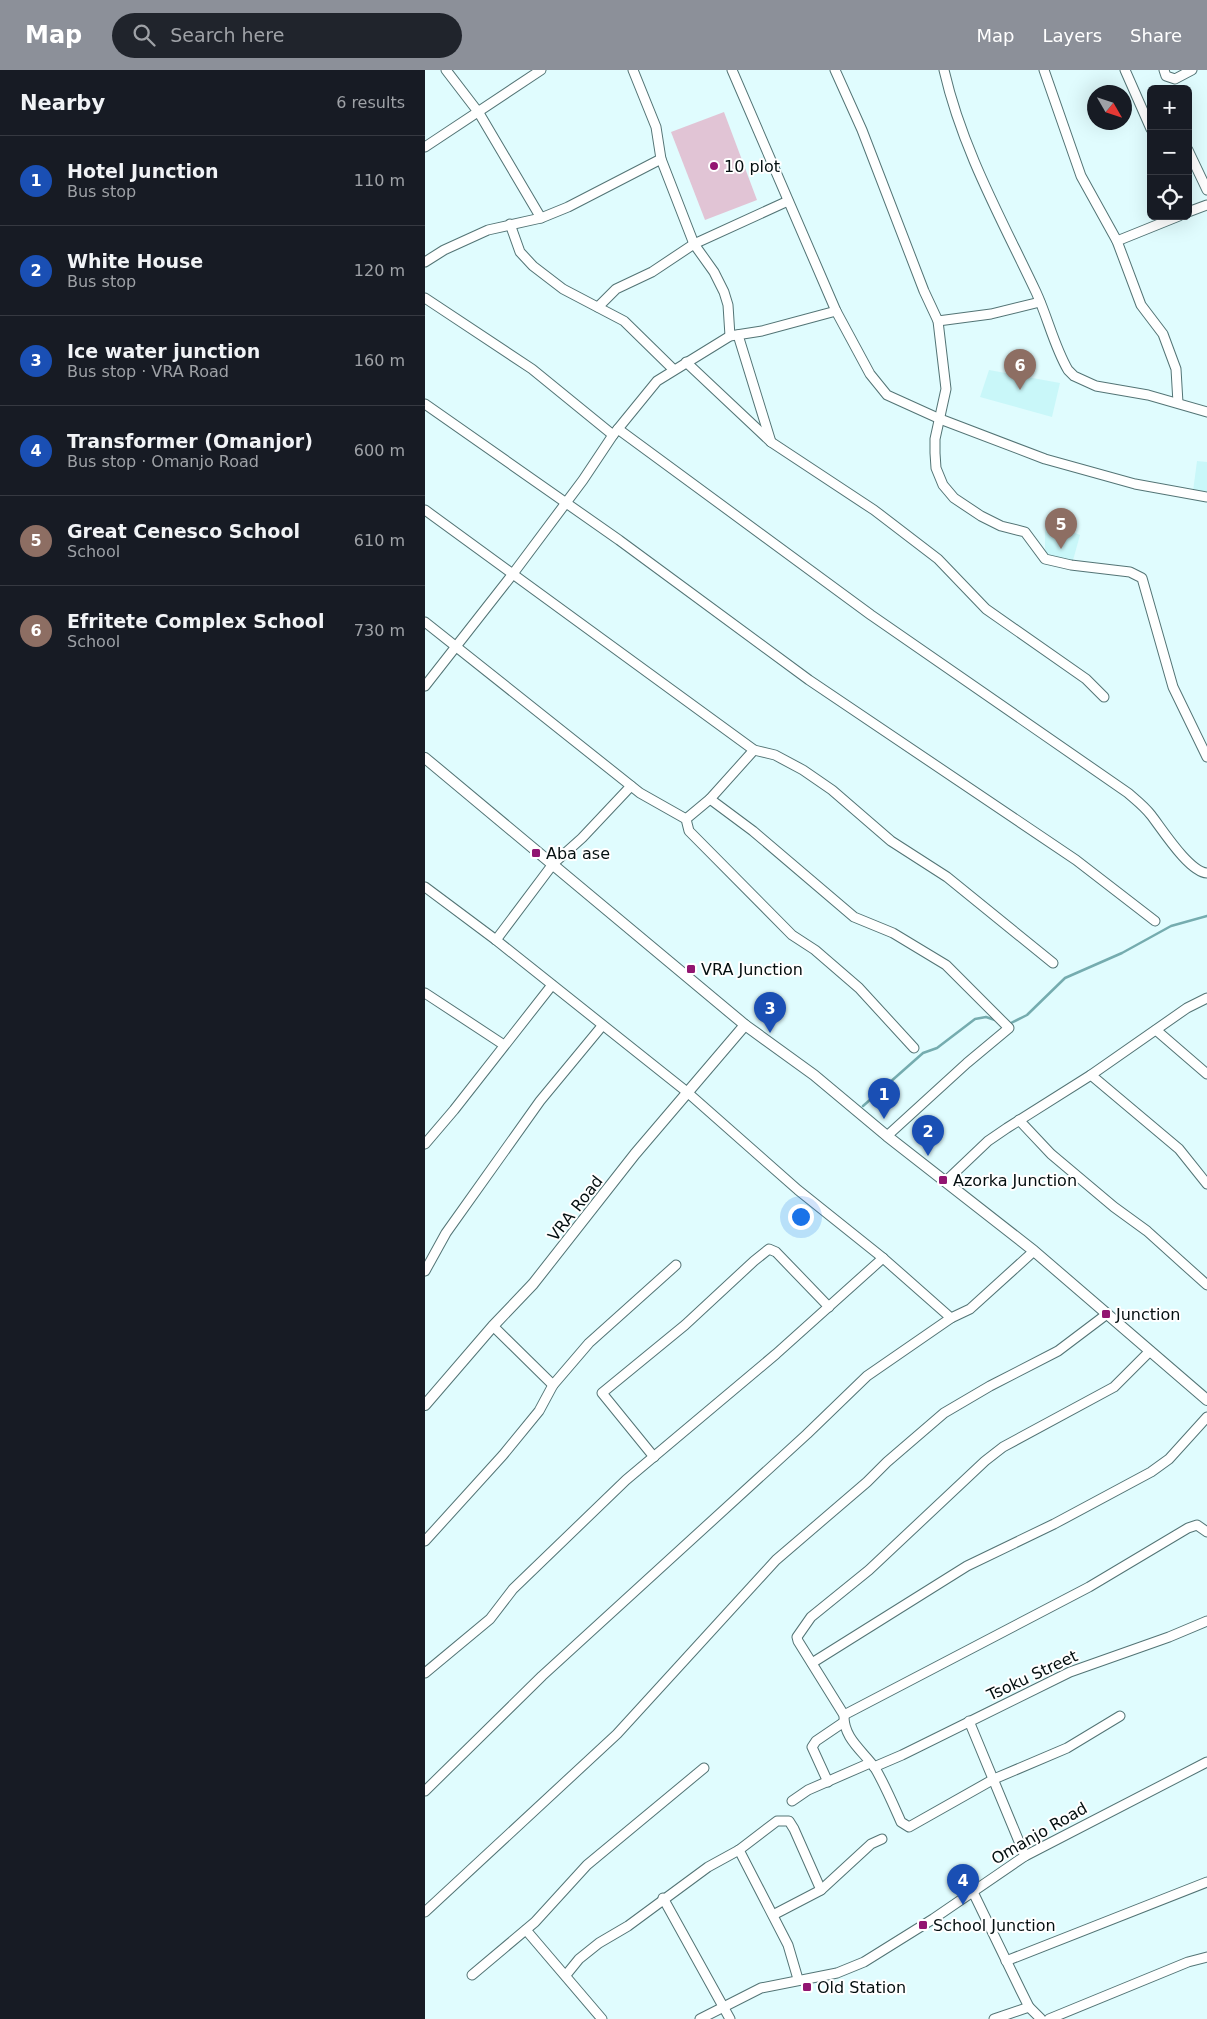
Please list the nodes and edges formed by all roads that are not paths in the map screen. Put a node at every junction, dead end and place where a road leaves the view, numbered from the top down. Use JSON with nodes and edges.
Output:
{"nodes":[{"id":1,"x":446,"y":70,"type":"edge"},
{"id":2,"x":541,"y":70,"type":"edge"},
{"id":3,"x":633,"y":70,"type":"edge"},
{"id":4,"x":732,"y":70,"type":"edge"},
{"id":5,"x":835,"y":70,"type":"edge"},
{"id":6,"x":944,"y":70,"type":"edge"},
{"id":7,"x":1043,"y":70,"type":"edge"},
{"id":8,"x":1125,"y":70,"type":"edge"},
{"id":9,"x":1164,"y":70,"type":"edge"},
{"id":10,"x":1192,"y":70,"type":"edge"},
{"id":11,"x":479,"y":113,"type":"junction"},
{"id":12,"x":1147,"y":120,"type":"edge"},
{"id":13,"x":425,"y":147,"type":"edge"},
{"id":14,"x":1192,"y":158,"type":"edge"},
{"id":15,"x":661,"y":159,"type":"junction"},
{"id":16,"x":1207,"y":190,"type":"edge"},
{"id":17,"x":788,"y":201,"type":"junction"},
{"id":18,"x":1207,"y":205,"type":"edge"},
{"id":19,"x":1192,"y":211,"type":"edge"},
{"id":20,"x":541,"y":218,"type":"junction"},
{"id":21,"x":1169,"y":220,"type":"edge"},
{"id":22,"x":509,"y":224,"type":"junction"},
{"id":23,"x":1117,"y":242,"type":"junction"},
{"id":24,"x":694,"y":244,"type":"junction"},
{"id":25,"x":425,"y":262,"type":"edge"},
{"id":26,"x":425,"y":298,"type":"edge"},
{"id":27,"x":1040,"y":302,"type":"junction"},
{"id":28,"x":598,"y":307,"type":"junction"},
{"id":29,"x":836,"y":311,"type":"junction"},
{"id":30,"x":939,"y":321,"type":"junction"},
{"id":31,"x":734,"y":336,"type":"junction"},
{"id":32,"x":686,"y":362,"type":"junction"},
{"id":33,"x":673,"y":369,"type":"junction"},
{"id":34,"x":1179,"y":403,"type":"junction"},
{"id":35,"x":425,"y":404,"type":"edge"},
{"id":36,"x":1207,"y":412,"type":"edge"},
{"id":37,"x":939,"y":419,"type":"junction"},
{"id":38,"x":615,"y":432,"type":"junction"},
{"id":39,"x":771,"y":442,"type":"junction"},
{"id":40,"x":1206,"y":497,"type":"edge"},
{"id":41,"x":566,"y":503,"type":"junction"},
{"id":42,"x":1207,"y":507,"type":"edge"},
{"id":43,"x":425,"y":510,"type":"edge"},
{"id":44,"x":512,"y":575,"type":"junction"},
{"id":45,"x":425,"y":622,"type":"edge"},
{"id":46,"x":457,"y":648,"type":"junction"},
{"id":47,"x":425,"y":686,"type":"edge"},
{"id":48,"x":1104,"y":697,"type":"dead end"},
{"id":49,"x":754,"y":750,"type":"junction"},
{"id":50,"x":1207,"y":757,"type":"edge"},
{"id":51,"x":425,"y":758,"type":"edge"},
{"id":52,"x":631,"y":786,"type":"junction"},
{"id":53,"x":709,"y":800,"type":"junction"},
{"id":54,"x":686,"y":819,"type":"junction"},
{"id":55,"x":553,"y":864,"type":"junction"},
{"id":56,"x":1207,"y":873,"type":"edge"},
{"id":57,"x":425,"y":887,"type":"edge"},
{"id":58,"x":1155,"y":921,"type":"dead end"},
{"id":59,"x":496,"y":940,"type":"junction"},
{"id":60,"x":1053,"y":964,"type":"dead end"},
{"id":61,"x":552,"y":985,"type":"junction"},
{"id":62,"x":425,"y":994,"type":"edge"},
{"id":63,"x":1207,"y":998,"type":"edge"},
{"id":64,"x":745,"y":1025,"type":"junction"},
{"id":65,"x":602,"y":1026,"type":"junction"},
{"id":66,"x":1156,"y":1030,"type":"junction"},
{"id":67,"x":504,"y":1045,"type":"junction"},
{"id":68,"x":914,"y":1048,"type":"dead end"},
{"id":69,"x":1207,"y":1074,"type":"edge"},
{"id":70,"x":1091,"y":1075,"type":"junction"},
{"id":71,"x":687,"y":1092,"type":"junction"},
{"id":72,"x":1019,"y":1120,"type":"junction"},
{"id":73,"x":887,"y":1136,"type":"junction"},
{"id":74,"x":425,"y":1144,"type":"edge"},
{"id":75,"x":946,"y":1181,"type":"junction"},
{"id":76,"x":1207,"y":1184,"type":"edge"},
{"id":77,"x":1034,"y":1251,"type":"junction"},
{"id":78,"x":883,"y":1258,"type":"junction"},
{"id":79,"x":676,"y":1265,"type":"dead end"},
{"id":80,"x":426,"y":1269,"type":"edge"},
{"id":81,"x":1207,"y":1285,"type":"edge"},
{"id":82,"x":829,"y":1306,"type":"junction"},
{"id":83,"x":1107,"y":1314,"type":"junction"},
{"id":84,"x":951,"y":1318,"type":"junction"},
{"id":85,"x":493,"y":1326,"type":"junction"},
{"id":86,"x":1150,"y":1351,"type":"junction"},
{"id":87,"x":553,"y":1385,"type":"junction"},
{"id":88,"x":1207,"y":1400,"type":"edge"},
{"id":89,"x":425,"y":1405,"type":"edge"},
{"id":90,"x":1207,"y":1417,"type":"edge"},
{"id":91,"x":654,"y":1457,"type":"junction"},
{"id":92,"x":1207,"y":1532,"type":"edge"},
{"id":93,"x":425,"y":1541,"type":"edge"},
{"id":94,"x":1207,"y":1621,"type":"edge"},
{"id":95,"x":812,"y":1663,"type":"junction"},
{"id":96,"x":425,"y":1673,"type":"edge"},
{"id":97,"x":1120,"y":1716,"type":"dead end"},
{"id":98,"x":844,"y":1718,"type":"junction"},
{"id":99,"x":969,"y":1722,"type":"junction"},
{"id":100,"x":1207,"y":1762,"type":"edge"},
{"id":101,"x":872,"y":1765,"type":"junction"},
{"id":102,"x":705,"y":1768,"type":"dead end"},
{"id":103,"x":994,"y":1779,"type":"junction"},
{"id":104,"x":827,"y":1782,"type":"junction"},
{"id":105,"x":425,"y":1791,"type":"edge"},
{"id":106,"x":792,"y":1801,"type":"dead end"},
{"id":107,"x":883,"y":1839,"type":"dead end"},
{"id":108,"x":739,"y":1850,"type":"junction"},
{"id":109,"x":1025,"y":1856,"type":"junction"},
{"id":110,"x":1207,"y":1882,"type":"edge"},
{"id":111,"x":821,"y":1890,"type":"junction"},
{"id":112,"x":972,"y":1890,"type":"junction"},
{"id":113,"x":663,"y":1898,"type":"junction"},
{"id":114,"x":425,"y":1912,"type":"edge"},
{"id":115,"x":773,"y":1915,"type":"junction"},
{"id":116,"x":527,"y":1930,"type":"junction"},
{"id":117,"x":1207,"y":1956,"type":"edge"},
{"id":118,"x":1006,"y":1961,"type":"junction"},
{"id":119,"x":566,"y":1975,"type":"junction"},
{"id":120,"x":472,"y":1976,"type":"dead end"},
{"id":121,"x":798,"y":1979,"type":"junction"},
{"id":122,"x":724,"y":2006,"type":"junction"},
{"id":123,"x":1029,"y":2007,"type":"junction"},
{"id":124,"x":602,"y":2019,"type":"edge"},
{"id":125,"x":700,"y":2019,"type":"edge"},
{"id":126,"x":730,"y":2019,"type":"edge"},
{"id":127,"x":994,"y":2019,"type":"edge"},
{"id":128,"x":1041,"y":2019,"type":"edge"},
{"id":129,"x":1049,"y":2019,"type":"edge"}],
"edges":[{"from":1,"to":11,"type":"street"},
{"from":2,"to":11,"type":"street"},
{"from":3,"to":15,"type":"street"},
{"from":4,"to":17,"type":"street"},
{"from":5,"to":30,"type":"street"},
{"from":6,"to":27,"type":"street"},
{"from":7,"to":23,"type":"street"},
{"from":8,"to":12,"type":"street"},
{"from":9,"to":10,"type":"street"},
{"from":11,"to":13,"type":"street"},
{"from":11,"to":20,"type":"street"},
{"from":14,"to":16,"type":"street"},
{"from":15,"to":20,"type":"street"},
{"from":15,"to":24,"type":"street"},
{"from":17,"to":24,"type":"street"},
{"from":17,"to":29,"type":"street"},
{"from":18,"to":19,"type":"street"},
{"from":20,"to":22,"type":"street"},
{"from":21,"to":23,"type":"street"},
{"from":22,"to":25,"type":"street"},
{"from":22,"to":28,"type":"street"},
{"from":23,"to":34,"type":"street"},
{"from":24,"to":28,"type":"street"},
{"from":24,"to":31,"type":"street"},
{"from":26,"to":38,"type":"street"},
{"from":27,"to":30,"type":"street"},
{"from":27,"to":34,"type":"street"},
{"from":28,"to":33,"type":"street"},
{"from":29,"to":31,"type":"street"},
{"from":29,"to":37,"type":"street"},
{"from":30,"to":37,"type":"street"},
{"from":31,"to":32,"type":"street"},
{"from":31,"to":39,"type":"street"},
{"from":32,"to":33,"type":"street"},
{"from":32,"to":39,"type":"street"},
{"from":33,"to":38,"type":"street"},
{"from":34,"to":36,"type":"street"},
{"from":35,"to":41,"type":"street"},
{"from":37,"to":40,"type":"street"},
{"from":37,"to":50,"type":"street"},
{"from":38,"to":41,"type":"street"},
{"from":38,"to":56,"type":"street"},
{"from":39,"to":48,"type":"street"},
{"from":40,"to":42,"type":"street"},
{"from":41,"to":44,"type":"street"},
{"from":41,"to":58,"type":"street"},
{"from":43,"to":44,"type":"street"},
{"from":44,"to":46,"type":"street"},
{"from":44,"to":49,"type":"street"},
{"from":45,"to":46,"type":"street"},
{"from":46,"to":47,"type":"street"},
{"from":46,"to":52,"type":"street"},
{"from":49,"to":53,"type":"street"},
{"from":49,"to":60,"type":"street"},
{"from":51,"to":55,"type":"street"},
{"from":52,"to":54,"type":"street"},
{"from":52,"to":55,"type":"street"},
{"from":53,"to":54,"type":"street"},
{"from":53,"to":73,"type":"street"},
{"from":54,"to":68,"type":"street"},
{"from":55,"to":59,"type":"street"},
{"from":55,"to":64,"type":"street"},
{"from":57,"to":59,"type":"street"},
{"from":59,"to":61,"type":"street"},
{"from":61,"to":65,"type":"street"},
{"from":61,"to":67,"type":"street"},
{"from":62,"to":67,"type":"street"},
{"from":63,"to":66,"type":"street"},
{"from":64,"to":71,"type":"street","name":"VRA Road"},
{"from":64,"to":73,"type":"street"},
{"from":65,"to":71,"type":"street"},
{"from":65,"to":80,"type":"street"},
{"from":66,"to":69,"type":"street"},
{"from":66,"to":70,"type":"street"},
{"from":67,"to":74,"type":"street"},
{"from":70,"to":72,"type":"street"},
{"from":70,"to":76,"type":"street"},
{"from":71,"to":78,"type":"street"},
{"from":71,"to":85,"type":"street","name":"VRA Road"},
{"from":72,"to":75,"type":"street"},
{"from":72,"to":81,"type":"street"},
{"from":73,"to":75,"type":"street"},
{"from":75,"to":77,"type":"street"},
{"from":77,"to":83,"type":"street"},
{"from":77,"to":84,"type":"street"},
{"from":78,"to":82,"type":"street"},
{"from":78,"to":84,"type":"street"},
{"from":79,"to":87,"type":"street"},
{"from":82,"to":91,"type":"street"},
{"from":82,"to":91,"type":"street"},
{"from":83,"to":86,"type":"street"},
{"from":83,"to":114,"type":"street"},
{"from":84,"to":105,"type":"street"},
{"from":85,"to":87,"type":"street"},
{"from":85,"to":89,"type":"street","name":"VRA Road"},
{"from":86,"to":88,"type":"street"},
{"from":86,"to":95,"type":"street"},
{"from":87,"to":93,"type":"street"},
{"from":90,"to":95,"type":"street"},
{"from":91,"to":96,"type":"street"},
{"from":92,"to":98,"type":"street"},
{"from":94,"to":99,"type":"street","name":"Tsoku Street"},
{"from":95,"to":98,"type":"street"},
{"from":97,"to":103,"type":"street"},
{"from":98,"to":101,"type":"street"},
{"from":98,"to":104,"type":"street"},
{"from":99,"to":101,"type":"street","name":"Tsoku Street"},
{"from":99,"to":103,"type":"street"},
{"from":100,"to":109,"type":"street","name":"Omanjo Road"},
{"from":101,"to":103,"type":"street"},
{"from":101,"to":104,"type":"street","name":"Tsoku Street"},
{"from":102,"to":116,"type":"street"},
{"from":103,"to":109,"type":"street"},
{"from":104,"to":106,"type":"street","name":"Tsoku Street"},
{"from":107,"to":111,"type":"street"},
{"from":108,"to":111,"type":"street"},
{"from":108,"to":113,"type":"street"},
{"from":108,"to":115,"type":"street"},
{"from":109,"to":112,"type":"street","name":"Omanjo Road"},
{"from":110,"to":118,"type":"street"},
{"from":111,"to":115,"type":"street"},
{"from":112,"to":118,"type":"street"},
{"from":112,"to":121,"type":"street","name":"Omanjo Road"},
{"from":113,"to":119,"type":"street"},
{"from":113,"to":122,"type":"street"},
{"from":115,"to":121,"type":"street"},
{"from":116,"to":119,"type":"street"},
{"from":116,"to":120,"type":"street"},
{"from":117,"to":129,"type":"street"},
{"from":118,"to":123,"type":"street"},
{"from":119,"to":124,"type":"street"},
{"from":121,"to":122,"type":"street","name":"Omanjo Road"},
{"from":122,"to":125,"type":"street","name":"Omanjo Road"},
{"from":122,"to":126,"type":"street"},
{"from":123,"to":127,"type":"street"},
{"from":123,"to":128,"type":"street"}]}
